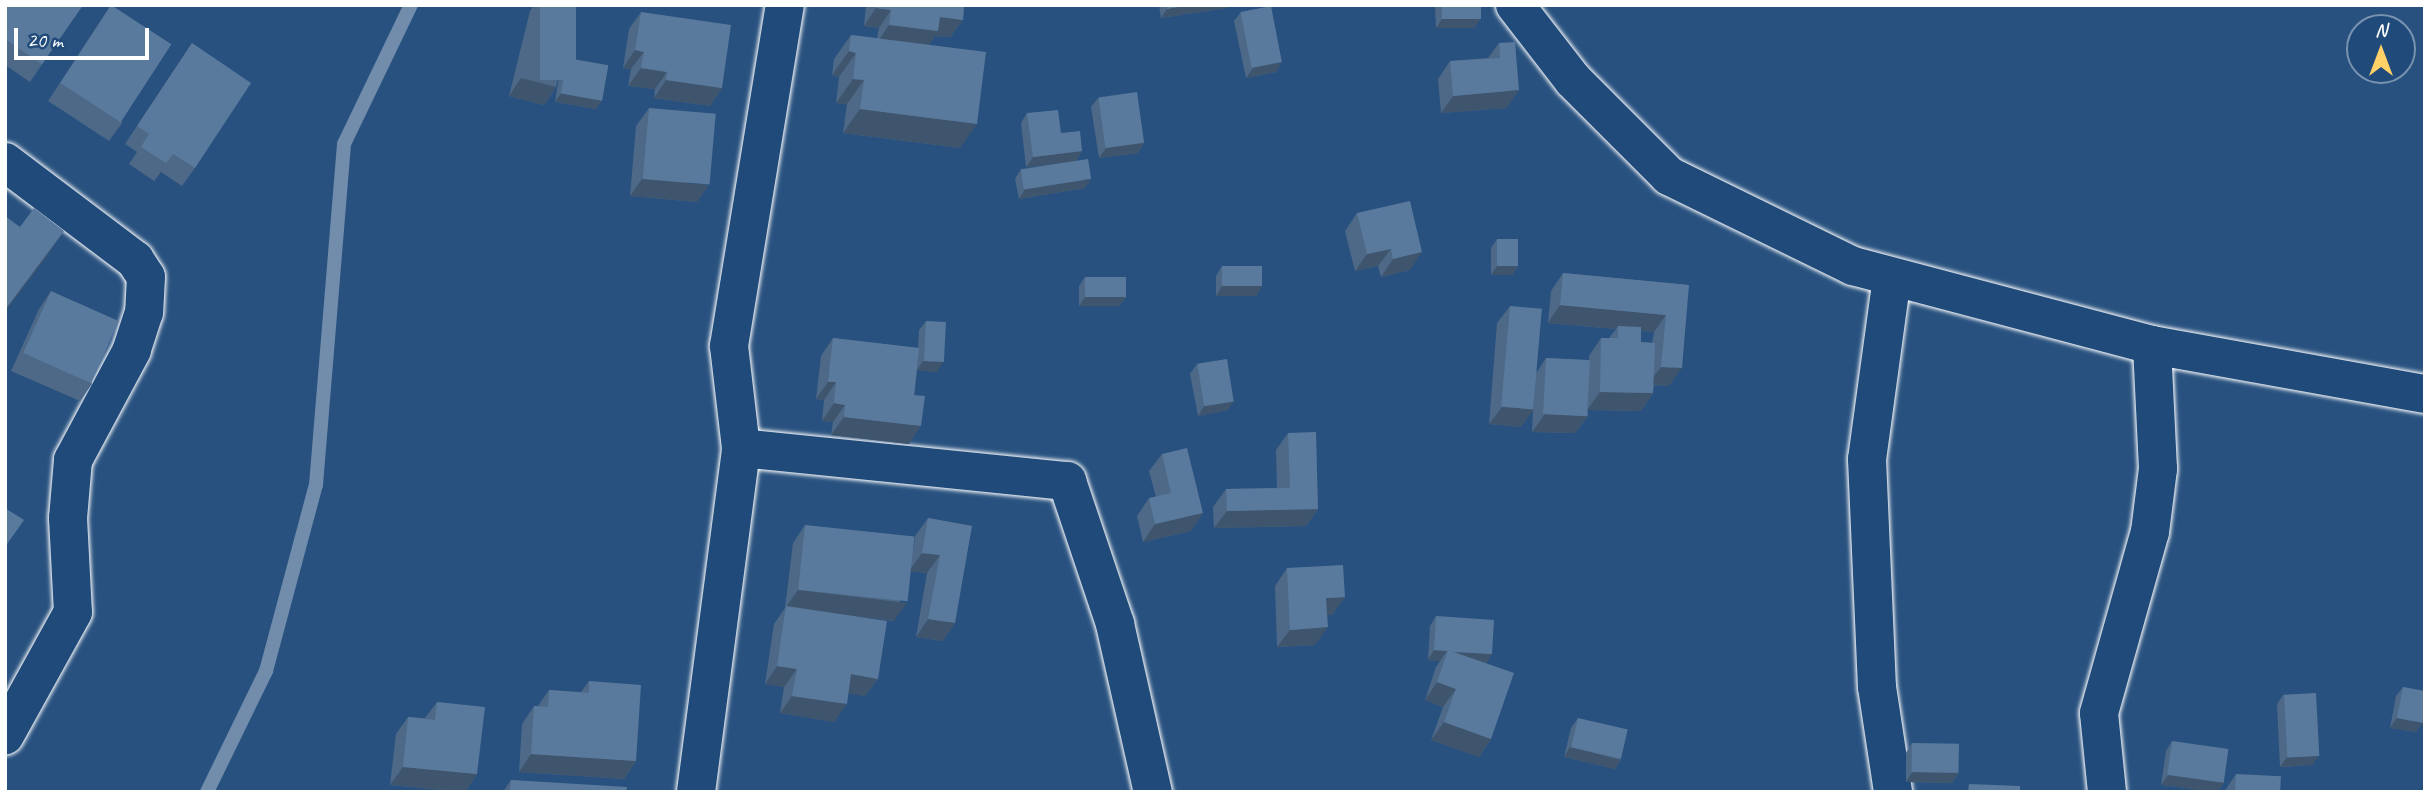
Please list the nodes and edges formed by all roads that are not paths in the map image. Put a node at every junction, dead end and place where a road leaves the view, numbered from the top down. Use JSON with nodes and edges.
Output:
{"nodes":[{"id":1,"x":785,"y":5,"type":"edge"},
{"id":2,"x":1515,"y":5,"type":"edge"},
{"id":3,"x":5,"y":162,"type":"edge"},
{"id":4,"x":1892,"y":277,"type":"junction"},
{"id":5,"x":2152,"y":345,"type":"junction"},
{"id":6,"x":2425,"y":394,"type":"edge"},
{"id":7,"x":741,"y":448,"type":"junction"},
{"id":8,"x":5,"y":735,"type":"edge"},
{"id":9,"x":696,"y":792,"type":"edge"},
{"id":10,"x":1153,"y":792,"type":"edge"},
{"id":11,"x":1893,"y":792,"type":"edge"},
{"id":12,"x":2107,"y":792,"type":"edge"}],
"edges":[{"from":1,"to":7,"type":"street"},
{"from":2,"to":4,"type":"street"},
{"from":3,"to":8,"type":"street"},
{"from":4,"to":5,"type":"street"},
{"from":4,"to":11,"type":"street"},
{"from":5,"to":6,"type":"street"},
{"from":5,"to":12,"type":"street"},
{"from":7,"to":9,"type":"street"},
{"from":7,"to":10,"type":"street"}]}
